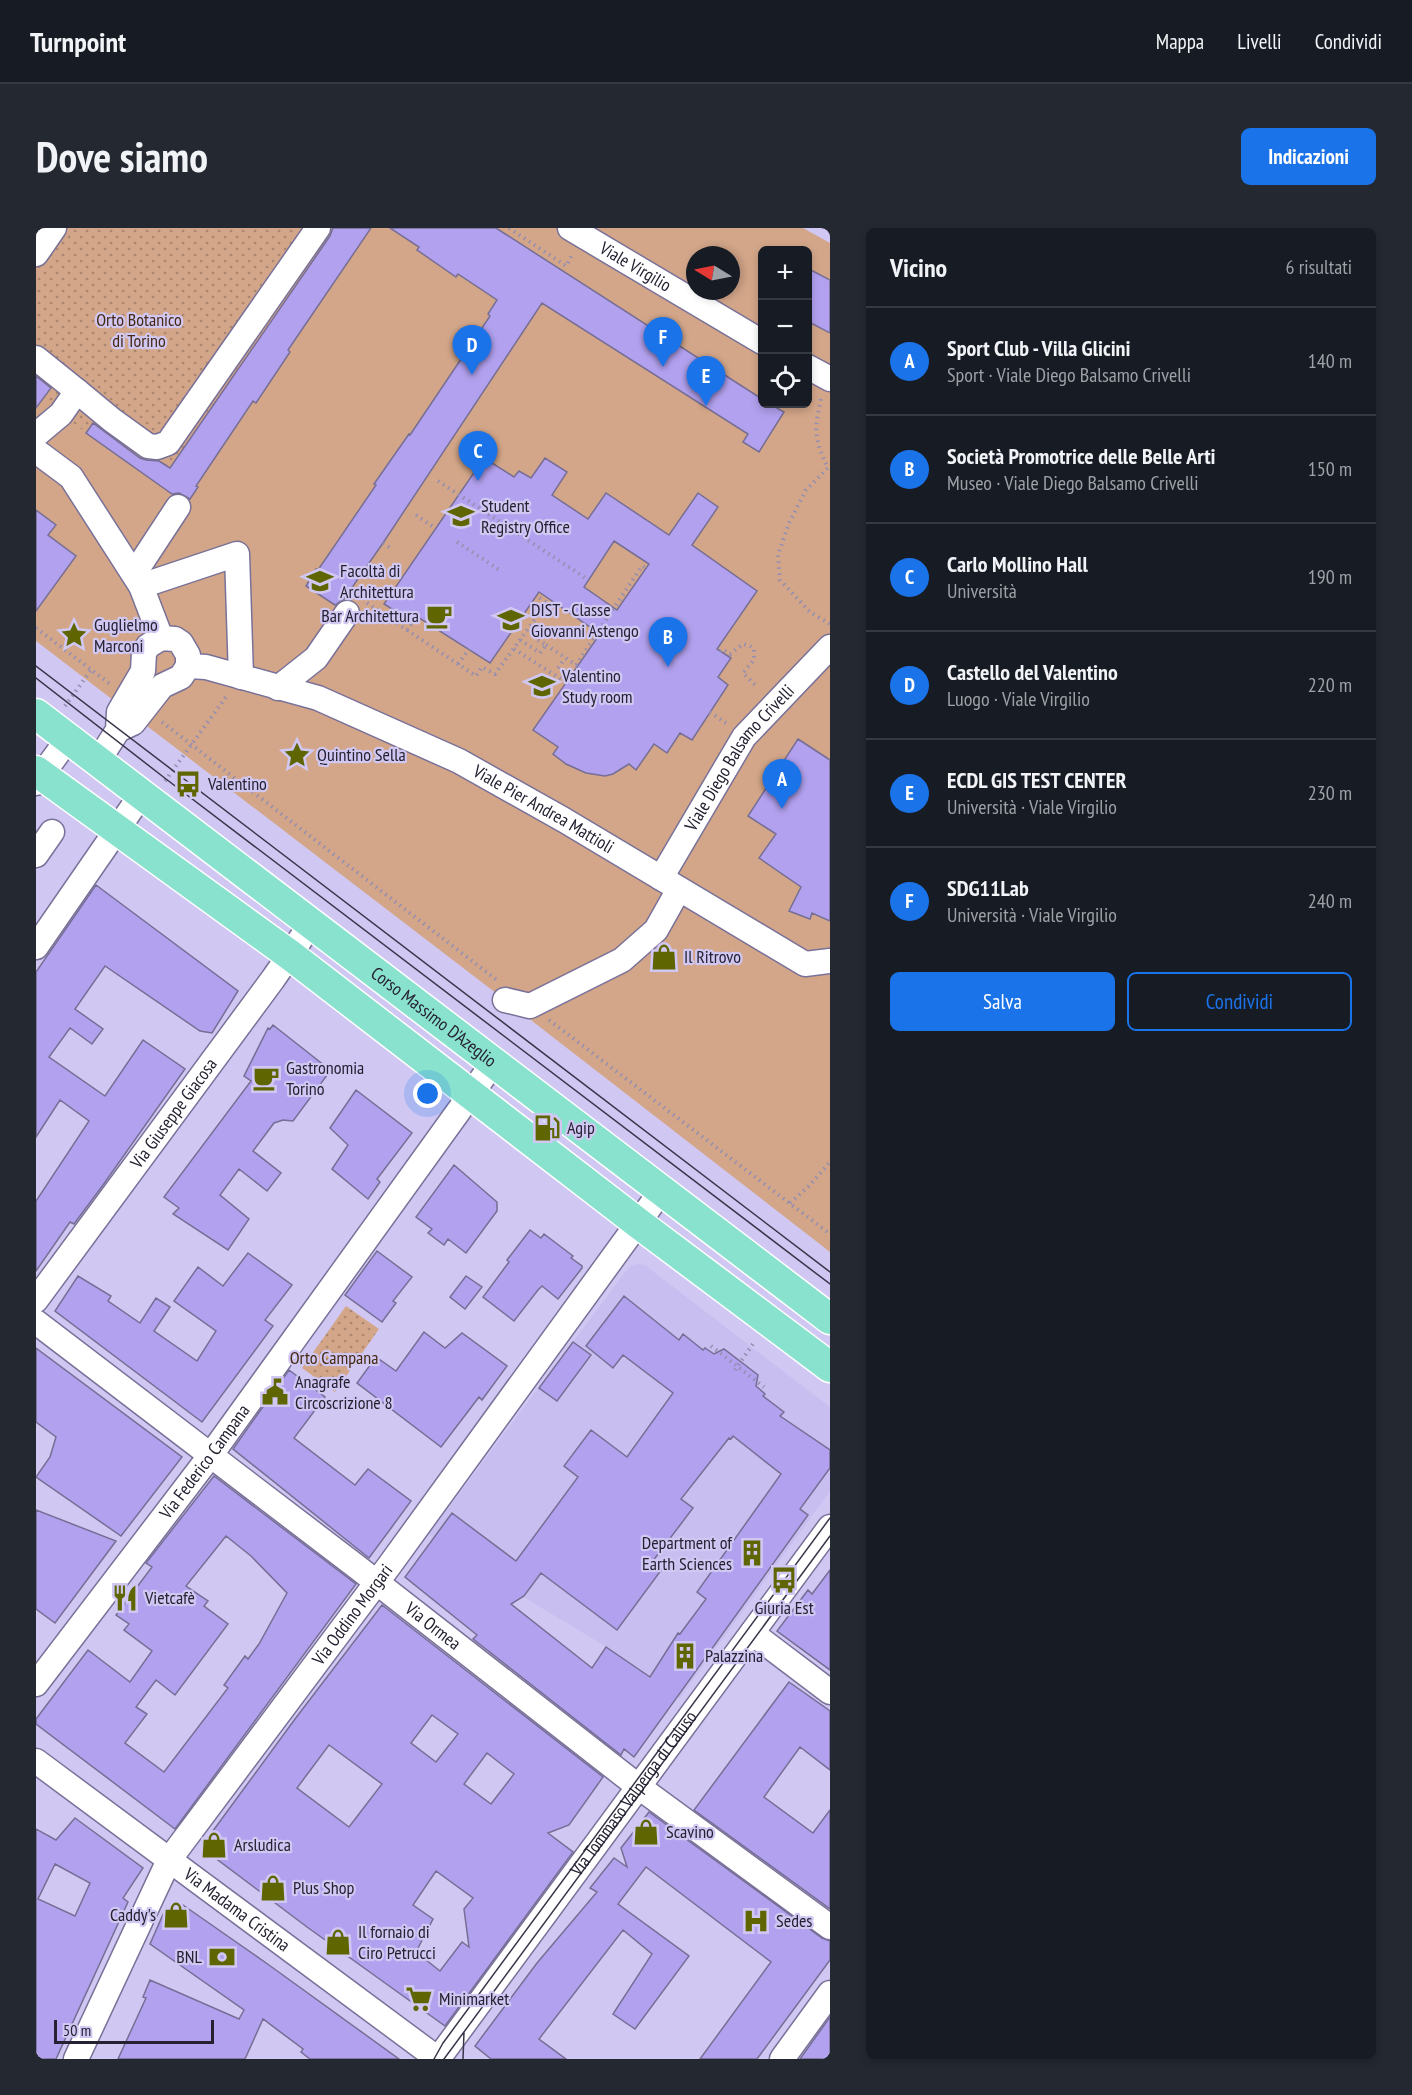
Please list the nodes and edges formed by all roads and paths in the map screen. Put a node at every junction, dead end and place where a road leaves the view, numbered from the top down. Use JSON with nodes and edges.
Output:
{"nodes":[{"id":1,"x":54,"y":228,"type":"edge"},
{"id":2,"x":318,"y":228,"type":"edge"},
{"id":3,"x":509,"y":228,"type":"edge"},
{"id":4,"x":570,"y":228,"type":"edge"},
{"id":5,"x":36,"y":254,"type":"edge"},
{"id":6,"x":566,"y":266,"type":"dead end"},
{"id":7,"x":758,"y":340,"type":"edge"},
{"id":8,"x":36,"y":358,"type":"edge"},
{"id":9,"x":812,"y":370,"type":"edge"},
{"id":10,"x":830,"y":379,"type":"edge"},
{"id":11,"x":77,"y":391,"type":"junction"},
{"id":12,"x":36,"y":435,"type":"edge"},
{"id":13,"x":36,"y":451,"type":"edge"},
{"id":14,"x":438,"y":481,"type":"dead end"},
{"id":15,"x":178,"y":507,"type":"dead end"},
{"id":16,"x":416,"y":515,"type":"dead end"},
{"id":17,"x":435,"y":528,"type":"dead end"},
{"id":18,"x":457,"y":542,"type":"dead end"},
{"id":19,"x":383,"y":543,"type":"dead end"},
{"id":20,"x":392,"y":549,"type":"dead end"},
{"id":21,"x":645,"y":568,"type":"dead end"},
{"id":22,"x":501,"y":571,"type":"dead end"},
{"id":23,"x":587,"y":579,"type":"dead end"},
{"id":24,"x":137,"y":580,"type":"junction"},
{"id":25,"x":537,"y":596,"type":"dead end"},
{"id":26,"x":398,"y":612,"type":"dead end"},
{"id":27,"x":347,"y":613,"type":"joint"},
{"id":28,"x":417,"y":616,"type":"dead end"},
{"id":29,"x":393,"y":621,"type":"junction"},
{"id":30,"x":830,"y":624,"type":"edge"},
{"id":31,"x":36,"y":628,"type":"edge"},
{"id":32,"x":407,"y":630,"type":"junction"},
{"id":33,"x":161,"y":638,"type":"junction"},
{"id":34,"x":520,"y":640,"type":"junction"},
{"id":35,"x":538,"y":640,"type":"dead end"},
{"id":36,"x":546,"y":645,"type":"junction"},
{"id":37,"x":830,"y":647,"type":"edge"},
{"id":38,"x":469,"y":649,"type":"dead end"},
{"id":39,"x":514,"y":649,"type":"junction"},
{"id":40,"x":720,"y":651,"type":"dead end"},
{"id":41,"x":565,"y":658,"type":"junction"},
{"id":42,"x":458,"y":664,"type":"junction"},
{"id":43,"x":188,"y":666,"type":"junction"},
{"id":44,"x":558,"y":668,"type":"dead end"},
{"id":45,"x":567,"y":682,"type":"dead end"},
{"id":46,"x":235,"y":684,"type":"junction"},
{"id":47,"x":757,"y":687,"type":"dead end"},
{"id":48,"x":279,"y":688,"type":"junction"},
{"id":49,"x":136,"y":703,"type":"junction"},
{"id":50,"x":710,"y":712,"type":"dead end"},
{"id":51,"x":36,"y":714,"type":"edge"},
{"id":52,"x":726,"y":723,"type":"dead end"},
{"id":53,"x":68,"y":739,"type":"junction"},
{"id":54,"x":192,"y":744,"type":"junction"},
{"id":55,"x":98,"y":761,"type":"junction"},
{"id":56,"x":172,"y":771,"type":"dead end"},
{"id":57,"x":38,"y":776,"type":"edge"},
{"id":58,"x":141,"y":795,"type":"junction"},
{"id":59,"x":116,"y":830,"type":"junction"},
{"id":60,"x":52,"y":832,"type":"dead end"},
{"id":61,"x":36,"y":855,"type":"edge"},
{"id":62,"x":670,"y":883,"type":"junction"},
{"id":63,"x":311,"y":924,"type":"junction"},
{"id":64,"x":36,"y":947,"type":"edge"},
{"id":65,"x":290,"y":955,"type":"junction"},
{"id":66,"x":830,"y":961,"type":"edge"},
{"id":67,"x":505,"y":1000,"type":"dead end"},
{"id":68,"x":530,"y":1006,"type":"junction"},
{"id":69,"x":494,"y":1062,"type":"junction"},
{"id":70,"x":471,"y":1095,"type":"junction"},
{"id":71,"x":830,"y":1162,"type":"edge"},
{"id":72,"x":663,"y":1190,"type":"junction"},
{"id":73,"x":790,"y":1203,"type":"junction"},
{"id":74,"x":638,"y":1223,"type":"junction"},
{"id":75,"x":830,"y":1234,"type":"edge"},
{"id":76,"x":36,"y":1300,"type":"edge"},
{"id":77,"x":830,"y":1319,"type":"edge"},
{"id":78,"x":36,"y":1322,"type":"edge"},
{"id":79,"x":756,"y":1340,"type":"dead end"},
{"id":80,"x":711,"y":1346,"type":"dead end"},
{"id":81,"x":830,"y":1367,"type":"edge"},
{"id":82,"x":736,"y":1368,"type":"junction"},
{"id":83,"x":764,"y":1388,"type":"dead end"},
{"id":84,"x":210,"y":1456,"type":"junction"},
{"id":85,"x":830,"y":1527,"type":"edge"},
{"id":86,"x":375,"y":1582,"type":"junction"},
{"id":87,"x":752,"y":1633,"type":"junction"},
{"id":88,"x":36,"y":1684,"type":"edge"},
{"id":89,"x":830,"y":1692,"type":"edge"},
{"id":90,"x":36,"y":1761,"type":"edge"},
{"id":91,"x":639,"y":1787,"type":"junction"},
{"id":92,"x":169,"y":1860,"type":"junction"},
{"id":93,"x":830,"y":1927,"type":"edge"},
{"id":94,"x":830,"y":1993,"type":"edge"},
{"id":95,"x":76,"y":2059,"type":"edge"},
{"id":96,"x":438,"y":2059,"type":"edge"},
{"id":97,"x":782,"y":2059,"type":"edge"}],
"edges":[{"from":1,"to":5,"type":"street"},
{"from":2,"to":11,"type":"street"},
{"from":3,"to":6,"type":"path"},
{"from":4,"to":7,"type":"street","name":"Viale Virgilio"},
{"from":8,"to":11,"type":"street"},
{"from":9,"to":10,"type":"street"},
{"from":10,"to":30,"type":"path"},
{"from":11,"to":12,"type":"street"},
{"from":13,"to":24,"type":"street"},
{"from":14,"to":23,"type":"path"},
{"from":15,"to":24,"type":"street"},
{"from":16,"to":17,"type":"path"},
{"from":18,"to":22,"type":"path"},
{"from":19,"to":20,"type":"path"},
{"from":21,"to":41,"type":"path"},
{"from":24,"to":33,"type":"street"},
{"from":24,"to":46,"type":"street"},
{"from":25,"to":34,"type":"path"},
{"from":26,"to":29,"type":"path"},
{"from":27,"to":29,"type":"path"},
{"from":27,"to":48,"type":"street"},
{"from":28,"to":32,"type":"path"},
{"from":29,"to":32,"type":"path"},
{"from":31,"to":49,"type":"path"},
{"from":32,"to":42,"type":"path"},
{"from":33,"to":43,"type":"street"},
{"from":33,"to":49,"type":"street"},
{"from":34,"to":36,"type":"path"},
{"from":34,"to":39,"type":"path"},
{"from":35,"to":36,"type":"path"},
{"from":36,"to":41,"type":"path"},
{"from":37,"to":62,"type":"street","name":"Viale Diego Balsamo Crivelli"},
{"from":38,"to":42,"type":"path"},
{"from":39,"to":42,"type":"path"},
{"from":39,"to":45,"type":"path"},
{"from":40,"to":47,"type":"path"},
{"from":41,"to":44,"type":"path"},
{"from":43,"to":46,"type":"street","name":"Viale Pier Andrea Mattioli"},
{"from":43,"to":49,"type":"street"},
{"from":46,"to":48,"type":"street","name":"Viale Pier Andrea Mattioli"},
{"from":46,"to":54,"type":"path"},
{"from":48,"to":62,"type":"street","name":"Viale Pier Andrea Mattioli"},
{"from":49,"to":54,"type":"path"},
{"from":49,"to":55,"type":"street"},
{"from":50,"to":52,"type":"path"},
{"from":51,"to":53,"type":"main road","name":"Corso Massimo D'Azeglio"},
{"from":53,"to":55,"type":"main road","name":"Corso Massimo D'Azeglio"},
{"from":53,"to":57,"type":"street"},
{"from":54,"to":56,"type":"path"},
{"from":54,"to":68,"type":"path"},
{"from":55,"to":58,"type":"main road","name":"Corso Massimo D'Azeglio"},
{"from":57,"to":59,"type":"main road"},
{"from":58,"to":59,"type":"street"},
{"from":58,"to":63,"type":"main road","name":"Corso Massimo D'Azeglio"},
{"from":59,"to":64,"type":"street"},
{"from":59,"to":65,"type":"main road"},
{"from":60,"to":61,"type":"street"},
{"from":62,"to":66,"type":"street","name":"Viale Pier Andrea Mattioli"},
{"from":62,"to":68,"type":"street","name":"Viale Diego Balsamo Crivelli"},
{"from":63,"to":65,"type":"street","name":"Via Giuseppe Giacosa"},
{"from":63,"to":69,"type":"main road","name":"Corso Massimo D'Azeglio"},
{"from":65,"to":70,"type":"main road"},
{"from":65,"to":76,"type":"street","name":"Via Giuseppe Giacosa"},
{"from":67,"to":68,"type":"street"},
{"from":68,"to":73,"type":"path"},
{"from":69,"to":70,"type":"street","name":"Via Federico Campana"},
{"from":69,"to":72,"type":"main road","name":"Corso Massimo D'Azeglio"},
{"from":70,"to":74,"type":"main road"},
{"from":70,"to":84,"type":"street","name":"Via Federico Campana"},
{"from":71,"to":73,"type":"path"},
{"from":72,"to":74,"type":"street","name":"Via Oddino Morgari"},
{"from":72,"to":77,"type":"main road","name":"Corso Massimo D'Azeglio"},
{"from":73,"to":75,"type":"path"},
{"from":74,"to":81,"type":"main road"},
{"from":74,"to":86,"type":"street","name":"Via Oddino Morgari"},
{"from":78,"to":84,"type":"street","name":"Via Ormea"},
{"from":79,"to":82,"type":"path"},
{"from":80,"to":82,"type":"path"},
{"from":82,"to":83,"type":"path"},
{"from":84,"to":86,"type":"street","name":"Via Ormea"},
{"from":84,"to":88,"type":"street","name":"Via Federico Campana"},
{"from":85,"to":87,"type":"street","name":"Via Tommaso Valperga di Caluso"},
{"from":86,"to":91,"type":"street","name":"Via Ormea"},
{"from":86,"to":92,"type":"street","name":"Via Oddino Morgari"},
{"from":87,"to":89,"type":"street"},
{"from":87,"to":91,"type":"street","name":"Via Tommaso Valperga di Caluso"},
{"from":90,"to":92,"type":"street","name":"Via Madama Cristina"},
{"from":91,"to":93,"type":"street","name":"Via Ormea"},
{"from":91,"to":96,"type":"street","name":"Via Tommaso Valperga di Caluso"},
{"from":92,"to":95,"type":"street","name":"Via Oddino Morgari"},
{"from":92,"to":96,"type":"street","name":"Via Madama Cristina"},
{"from":94,"to":97,"type":"street"}]}
